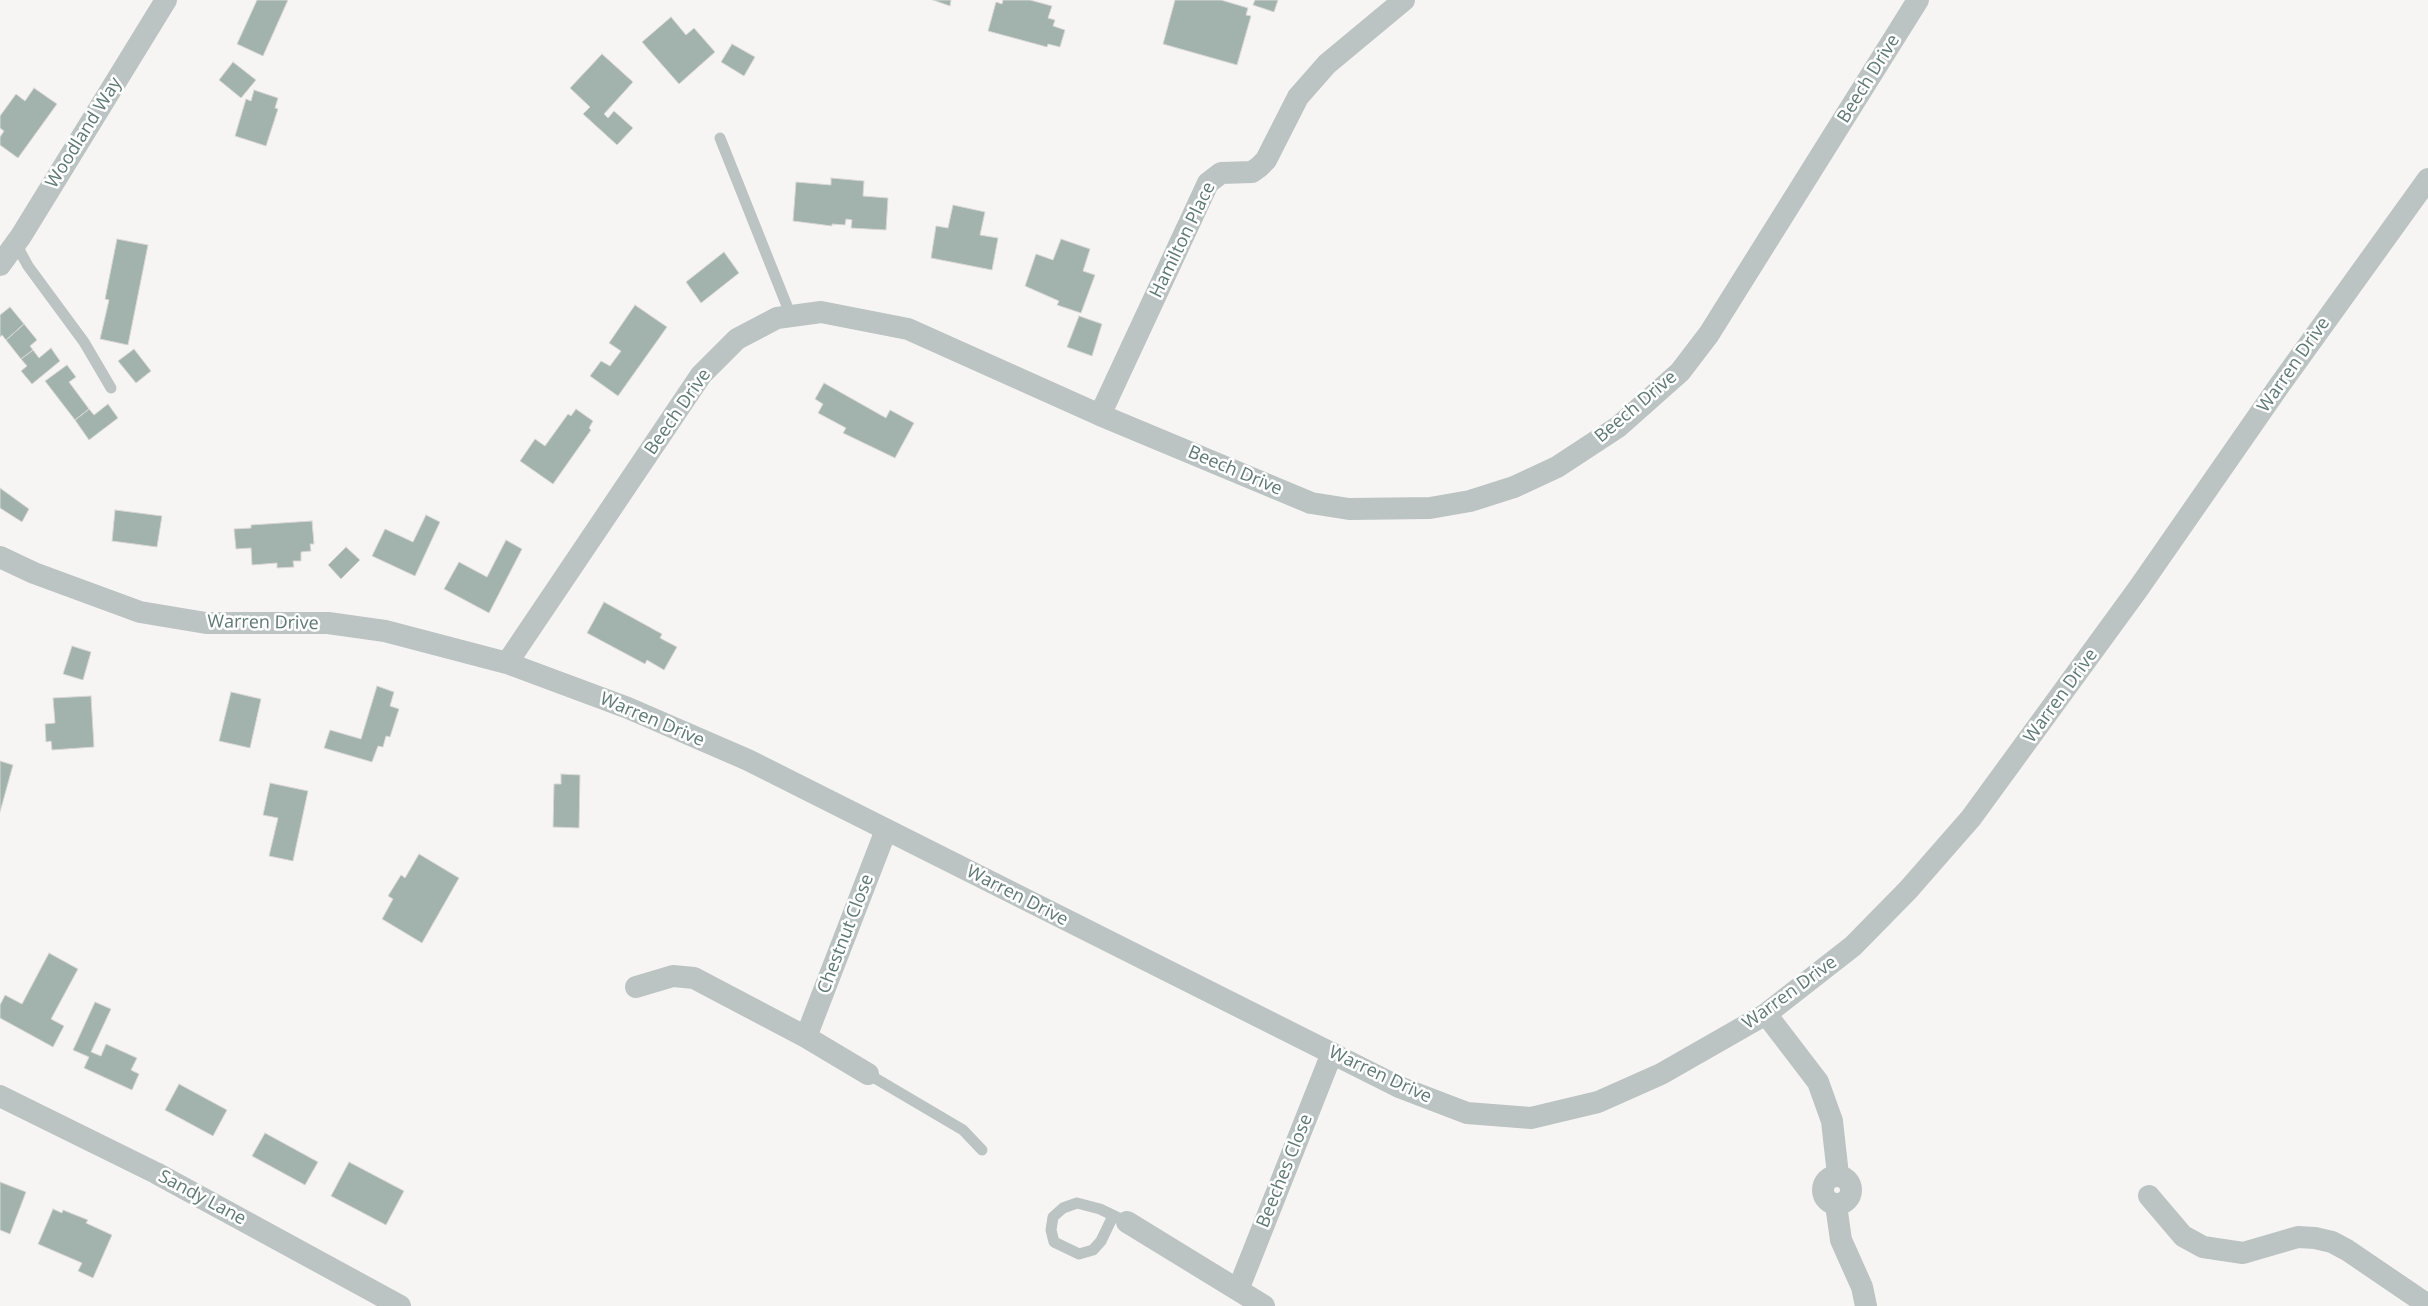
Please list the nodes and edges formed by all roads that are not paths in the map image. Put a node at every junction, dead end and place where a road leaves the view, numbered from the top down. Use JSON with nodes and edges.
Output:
{"nodes":[{"id":1,"x":166,"y":0,"type":"edge"},
{"id":2,"x":1404,"y":0,"type":"edge"},
{"id":3,"x":1918,"y":0,"type":"edge"},
{"id":4,"x":720,"y":138,"type":"dead end"},
{"id":5,"x":2428,"y":179,"type":"edge"},
{"id":6,"x":16,"y":244,"type":"junction"},
{"id":7,"x":0,"y":265,"type":"edge"},
{"id":8,"x":791,"y":316,"type":"junction"},
{"id":9,"x":111,"y":388,"type":"dead end"},
{"id":10,"x":1100,"y":415,"type":"junction"},
{"id":11,"x":0,"y":557,"type":"edge"},
{"id":12,"x":507,"y":663,"type":"junction"},
{"id":13,"x":886,"y":830,"type":"junction"},
{"id":14,"x":636,"y":987,"type":"dead end"},
{"id":15,"x":1766,"y":1014,"type":"junction"},
{"id":16,"x":806,"y":1037,"type":"junction"},
{"id":17,"x":1332,"y":1053,"type":"junction"},
{"id":18,"x":868,"y":1074,"type":"joint"},
{"id":19,"x":0,"y":1096,"type":"edge"},
{"id":20,"x":982,"y":1150,"type":"dead end"},
{"id":21,"x":2149,"y":1196,"type":"dead end"},
{"id":22,"x":1120,"y":1219,"type":"junction"},
{"id":23,"x":1238,"y":1290,"type":"junction"},
{"id":24,"x":2428,"y":1305,"type":"edge"},
{"id":25,"x":400,"y":1306,"type":"edge"},
{"id":26,"x":1264,"y":1306,"type":"edge"},
{"id":27,"x":1866,"y":1306,"type":"edge"}],
"edges":[{"from":1,"to":6,"type":"street","name":"Woodland Way"},
{"from":2,"to":10,"type":"street","name":"Hamilton Place"},
{"from":3,"to":10,"type":"street","name":"Beech Drive"},
{"from":4,"to":8,"type":"lane"},
{"from":5,"to":15,"type":"street","name":"Warren Drive"},
{"from":6,"to":7,"type":"street","name":"Woodland Way"},
{"from":6,"to":9,"type":"lane"},
{"from":8,"to":10,"type":"street","name":"Beech Drive"},
{"from":8,"to":12,"type":"street","name":"Beech Drive"},
{"from":11,"to":12,"type":"street","name":"Warren Drive"},
{"from":12,"to":13,"type":"street","name":"Warren Drive"},
{"from":13,"to":16,"type":"street","name":"Chestnut Close"},
{"from":13,"to":17,"type":"street","name":"Warren Drive"},
{"from":14,"to":16,"type":"street"},
{"from":15,"to":17,"type":"street","name":"Warren Drive"},
{"from":15,"to":27,"type":"street"},
{"from":16,"to":18,"type":"street"},
{"from":17,"to":23,"type":"street","name":"Beeches Close"},
{"from":18,"to":20,"type":"lane"},
{"from":19,"to":25,"type":"street","name":"Sandy Lane"},
{"from":21,"to":24,"type":"street"},
{"from":22,"to":22,"type":"lane"},
{"from":22,"to":23,"type":"street"},
{"from":23,"to":26,"type":"street"}]}
